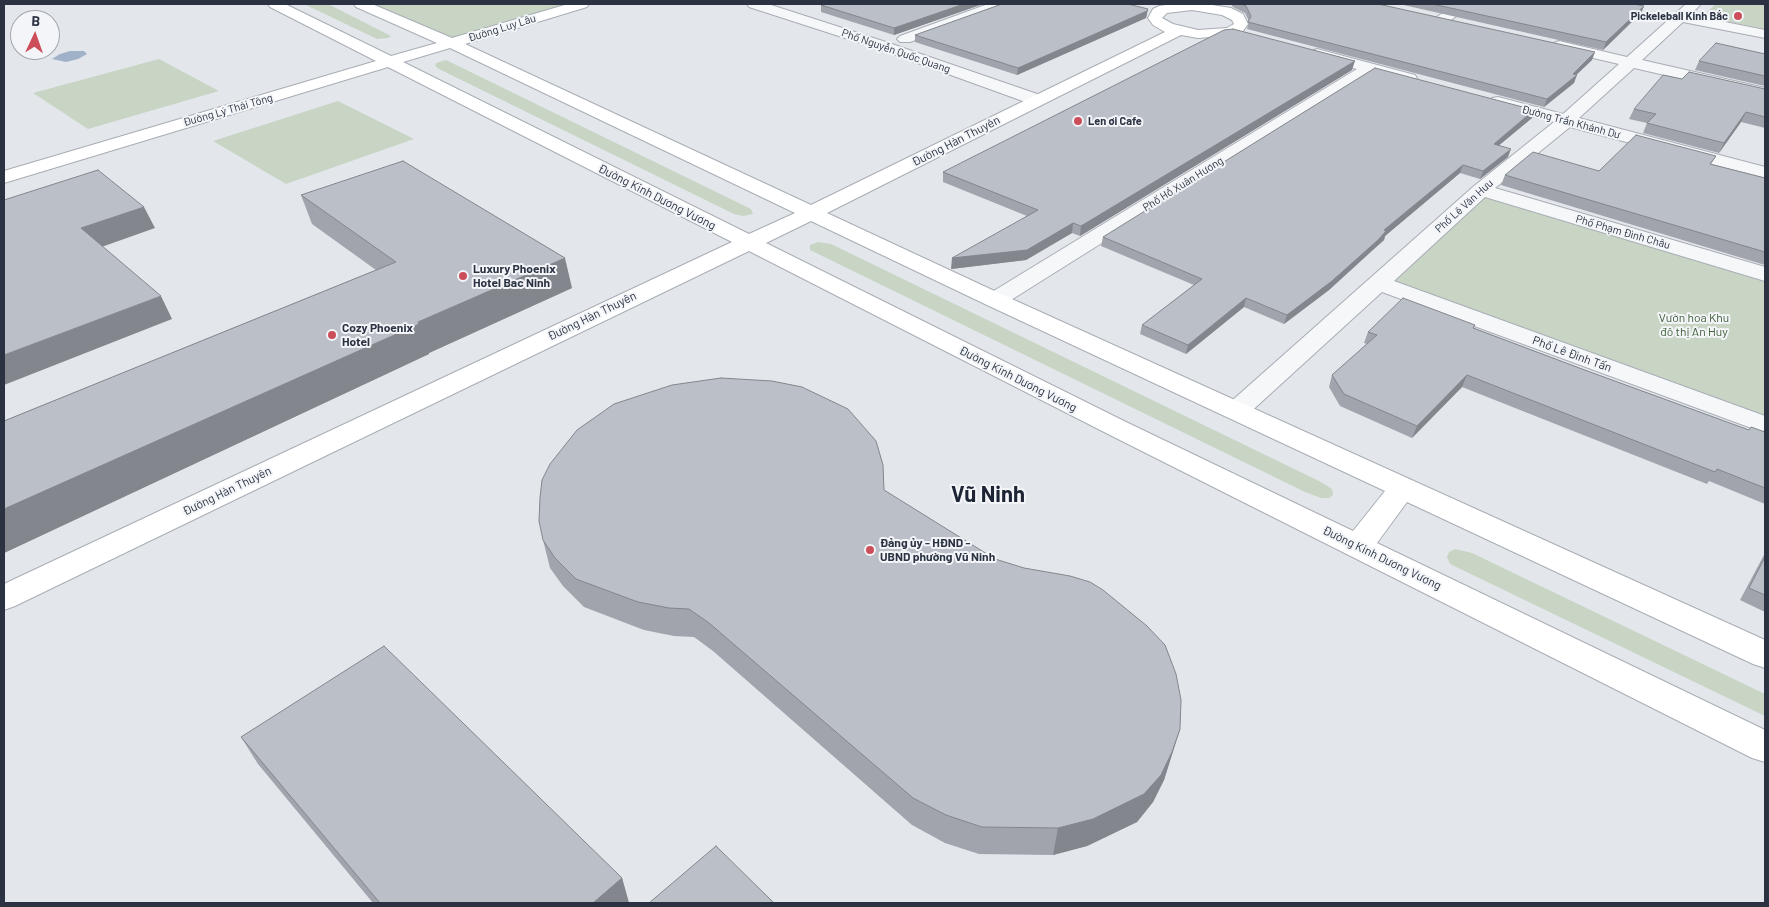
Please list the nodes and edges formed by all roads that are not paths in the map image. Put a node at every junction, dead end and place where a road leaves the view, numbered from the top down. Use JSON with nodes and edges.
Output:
{"nodes":[{"id":1,"x":275,"y":4,"type":"edge"},
{"id":2,"x":361,"y":4,"type":"edge"},
{"id":3,"x":582,"y":4,"type":"edge"},
{"id":4,"x":754,"y":4,"type":"edge"},
{"id":5,"x":1002,"y":4,"type":"edge"},
{"id":6,"x":1467,"y":4,"type":"edge"},
{"id":7,"x":806,"y":6,"type":"dead end"},
{"id":8,"x":1220,"y":6,"type":"edge"},
{"id":9,"x":1686,"y":10,"type":"edge"},
{"id":10,"x":785,"y":14,"type":"junction"},
{"id":11,"x":1426,"y":16,"type":"edge"},
{"id":12,"x":1443,"y":19,"type":"junction"},
{"id":13,"x":1462,"y":24,"type":"edge"},
{"id":14,"x":1178,"y":31,"type":"junction"},
{"id":15,"x":1232,"y":31,"type":"junction"},
{"id":16,"x":1765,"y":34,"type":"edge"},
{"id":17,"x":1251,"y":36,"type":"edge"},
{"id":18,"x":1546,"y":43,"type":"edge"},
{"id":19,"x":451,"y":44,"type":"junction"},
{"id":20,"x":884,"y":46,"type":"junction"},
{"id":21,"x":1306,"y":51,"type":"edge"},
{"id":22,"x":391,"y":62,"type":"junction"},
{"id":23,"x":1630,"y":62,"type":"junction"},
{"id":24,"x":1370,"y":68,"type":"junction"},
{"id":25,"x":1426,"y":83,"type":"edge"},
{"id":26,"x":1765,"y":93,"type":"edge"},
{"id":27,"x":1482,"y":98,"type":"edge"},
{"id":28,"x":1037,"y":100,"type":"junction"},
{"id":29,"x":1566,"y":121,"type":"junction"},
{"id":30,"x":1765,"y":173,"type":"edge"},
{"id":31,"x":4,"y":177,"type":"edge"},
{"id":32,"x":1481,"y":190,"type":"junction"},
{"id":33,"x":812,"y":212,"type":"junction"},
{"id":34,"x":746,"y":242,"type":"junction"},
{"id":35,"x":1765,"y":274,"type":"edge"},
{"id":36,"x":1378,"y":283,"type":"junction"},
{"id":37,"x":995,"y":300,"type":"junction"},
{"id":38,"x":1236,"y":411,"type":"junction"},
{"id":39,"x":1765,"y":425,"type":"edge"},
{"id":40,"x":1404,"y":488,"type":"junction"},
{"id":41,"x":1358,"y":546,"type":"junction"},
{"id":42,"x":4,"y":598,"type":"edge"},
{"id":43,"x":1765,"y":655,"type":"edge"},
{"id":44,"x":1765,"y":747,"type":"edge"}],
"edges":[{"from":1,"to":22,"type":"main road","name":"Đường Kinh Dương Vương"},
{"from":2,"to":19,"type":"main road"},
{"from":3,"to":19,"type":"main road","name":"Đường Luy Lâu"},
{"from":4,"to":10,"type":"street","name":"Phố Nguyễn Quốc Quang"},
{"from":5,"to":20,"type":"street"},
{"from":6,"to":12,"type":"street"},
{"from":7,"to":10,"type":"street"},
{"from":8,"to":14,"type":"main road"},
{"from":8,"to":15,"type":"main road"},
{"from":9,"to":16,"type":"street"},
{"from":9,"to":23,"type":"street","name":"Phố Lê Văn Hưu"},
{"from":10,"to":20,"type":"street","name":"Phố Nguyễn Quốc Quang"},
{"from":11,"to":12,"type":"street"},
{"from":12,"to":13,"type":"street"},
{"from":14,"to":15,"type":"main road"},
{"from":14,"to":28,"type":"main road","name":"Đường Hàn Thuyên"},
{"from":15,"to":17,"type":"street"},
{"from":18,"to":23,"type":"street"},
{"from":19,"to":22,"type":"main road","name":"Đường Lý Thái Tông"},
{"from":19,"to":33,"type":"main road"},
{"from":20,"to":28,"type":"street","name":"Phố Nguyễn Quốc Quang"},
{"from":21,"to":24,"type":"street"},
{"from":22,"to":31,"type":"main road","name":"Đường Lý Thái Tông"},
{"from":22,"to":34,"type":"main road","name":"Đường Kinh Dương Vương"},
{"from":23,"to":26,"type":"street"},
{"from":23,"to":29,"type":"street","name":"Phố Lê Văn Hưu"},
{"from":24,"to":25,"type":"street"},
{"from":24,"to":37,"type":"street","name":"Phố Hồ Xuân Hương"},
{"from":27,"to":29,"type":"street","name":"Đường Trần Khánh Dư"},
{"from":28,"to":33,"type":"main road","name":"Đường Hàn Thuyên"},
{"from":29,"to":30,"type":"street","name":"Đường Trần Khánh Dư"},
{"from":29,"to":32,"type":"street","name":"Phố Lê Văn Hưu"},
{"from":32,"to":35,"type":"street","name":"Phố Phạm Đình Châu"},
{"from":32,"to":36,"type":"street","name":"Phố Lê Văn Hưu"},
{"from":33,"to":34,"type":"main road","name":"Đường Hàn Thuyên"},
{"from":33,"to":37,"type":"main road"},
{"from":34,"to":41,"type":"main road","name":"Đường Kinh Dương Vương"},
{"from":34,"to":42,"type":"main road","name":"Đường Hàn Thuyên"},
{"from":36,"to":38,"type":"street","name":"Phố Lê Văn Hưu"},
{"from":36,"to":39,"type":"street","name":"Phố Lê Đình Tấn"},
{"from":37,"to":38,"type":"main road"},
{"from":38,"to":40,"type":"main road"},
{"from":40,"to":41,"type":"main road"},
{"from":40,"to":43,"type":"main road"},
{"from":41,"to":44,"type":"main road","name":"Đường Kinh Dương Vương"}]}
